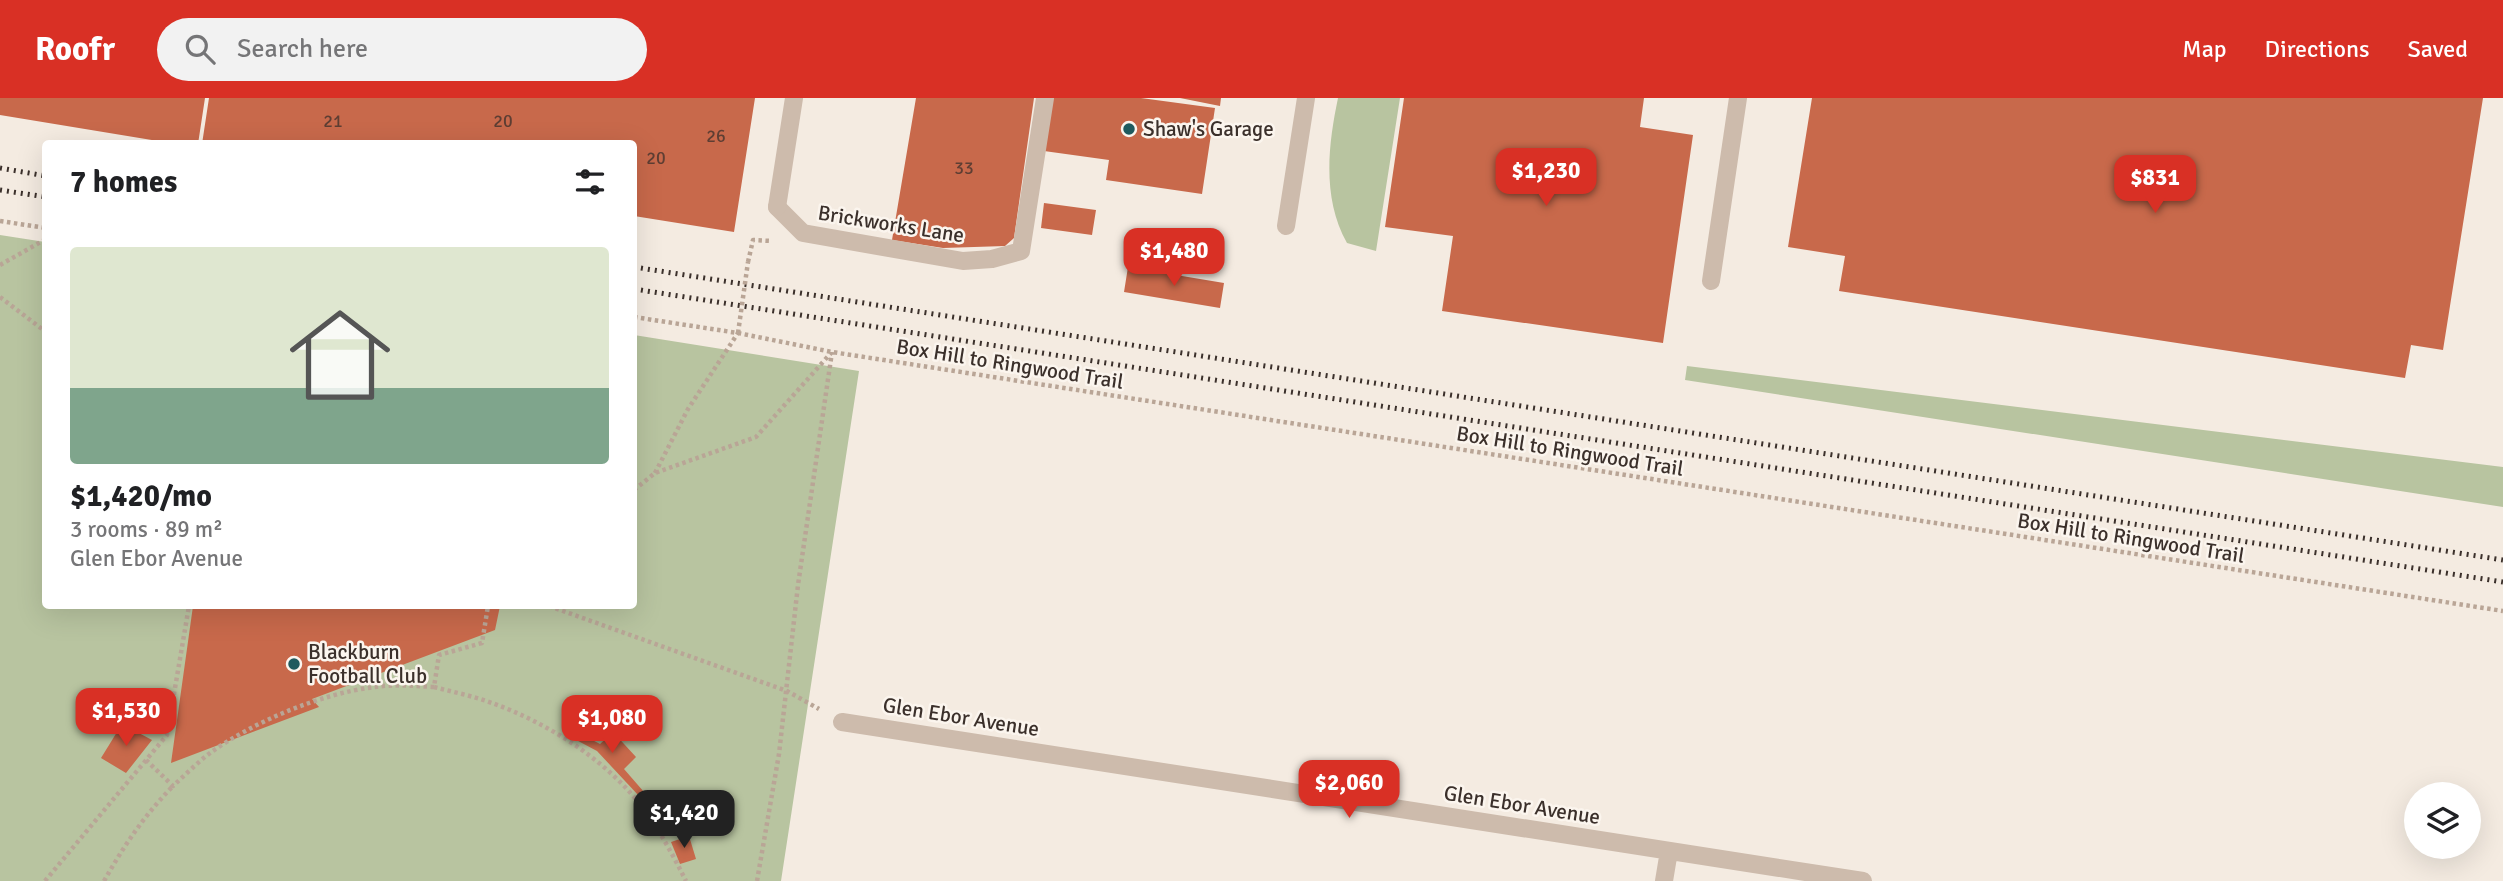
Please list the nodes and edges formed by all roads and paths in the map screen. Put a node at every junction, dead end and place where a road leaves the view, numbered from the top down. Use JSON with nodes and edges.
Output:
{"nodes":[{"id":1,"x":794,"y":98,"type":"edge"},
{"id":2,"x":1045,"y":98,"type":"edge"},
{"id":3,"x":1306,"y":98,"type":"edge"},
{"id":4,"x":1738,"y":98,"type":"edge"},
{"id":5,"x":0,"y":221,"type":"edge"},
{"id":6,"x":1286,"y":226,"type":"dead end"},
{"id":7,"x":42,"y":227,"type":"edge"},
{"id":8,"x":42,"y":241,"type":"edge"},
{"id":9,"x":748,"y":262,"type":"dead end"},
{"id":10,"x":0,"y":265,"type":"edge"},
{"id":11,"x":1711,"y":281,"type":"dead end"},
{"id":12,"x":0,"y":297,"type":"edge"},
{"id":13,"x":637,"y":317,"type":"edge"},
{"id":14,"x":42,"y":329,"type":"edge"},
{"id":15,"x":738,"y":333,"type":"junction"},
{"id":16,"x":832,"y":352,"type":"junction"},
{"id":17,"x":654,"y":473,"type":"junction"},
{"id":18,"x":637,"y":487,"type":"edge"},
{"id":19,"x":188,"y":609,"type":"edge"},
{"id":20,"x":488,"y":609,"type":"edge"},
{"id":21,"x":557,"y":609,"type":"edge"},
{"id":22,"x":2503,"y":611,"type":"edge"},
{"id":23,"x":434,"y":687,"type":"junction"},
{"id":24,"x":788,"y":691,"type":"junction"},
{"id":25,"x":842,"y":722,"type":"joint"},
{"id":26,"x":146,"y":760,"type":"junction"},
{"id":27,"x":173,"y":786,"type":"junction"},
{"id":28,"x":1669,"y":850,"type":"junction"},
{"id":29,"x":45,"y":881,"type":"edge"},
{"id":30,"x":104,"y":881,"type":"edge"},
{"id":31,"x":686,"y":881,"type":"edge"},
{"id":32,"x":757,"y":881,"type":"edge"},
{"id":33,"x":1664,"y":881,"type":"edge"},
{"id":34,"x":1863,"y":881,"type":"edge"}],
"edges":[{"from":1,"to":2,"type":"street","name":"Brickworks Lane"},
{"from":3,"to":6,"type":"street"},
{"from":4,"to":11,"type":"street"},
{"from":5,"to":7,"type":"path"},
{"from":8,"to":10,"type":"path"},
{"from":9,"to":15,"type":"path","bridge":true},
{"from":12,"to":14,"type":"path"},
{"from":13,"to":15,"type":"path","name":"Box Hill to Ringwood Trail"},
{"from":15,"to":16,"type":"path","name":"Box Hill to Ringwood Trail"},
{"from":15,"to":17,"type":"path"},
{"from":16,"to":17,"type":"path"},
{"from":16,"to":22,"type":"path","name":"Box Hill to Ringwood Trail"},
{"from":16,"to":24,"type":"path"},
{"from":17,"to":18,"type":"path"},
{"from":19,"to":26,"type":"path"},
{"from":20,"to":23,"type":"path"},
{"from":21,"to":24,"type":"path"},
{"from":23,"to":27,"type":"path"},
{"from":23,"to":31,"type":"path"},
{"from":24,"to":25,"type":"path"},
{"from":24,"to":32,"type":"path"},
{"from":25,"to":28,"type":"street","name":"Glen Ebor Avenue"},
{"from":26,"to":27,"type":"path"},
{"from":26,"to":29,"type":"path"},
{"from":27,"to":30,"type":"path"},
{"from":28,"to":33,"type":"street"},
{"from":28,"to":34,"type":"street","name":"Glen Ebor Avenue"}]}
